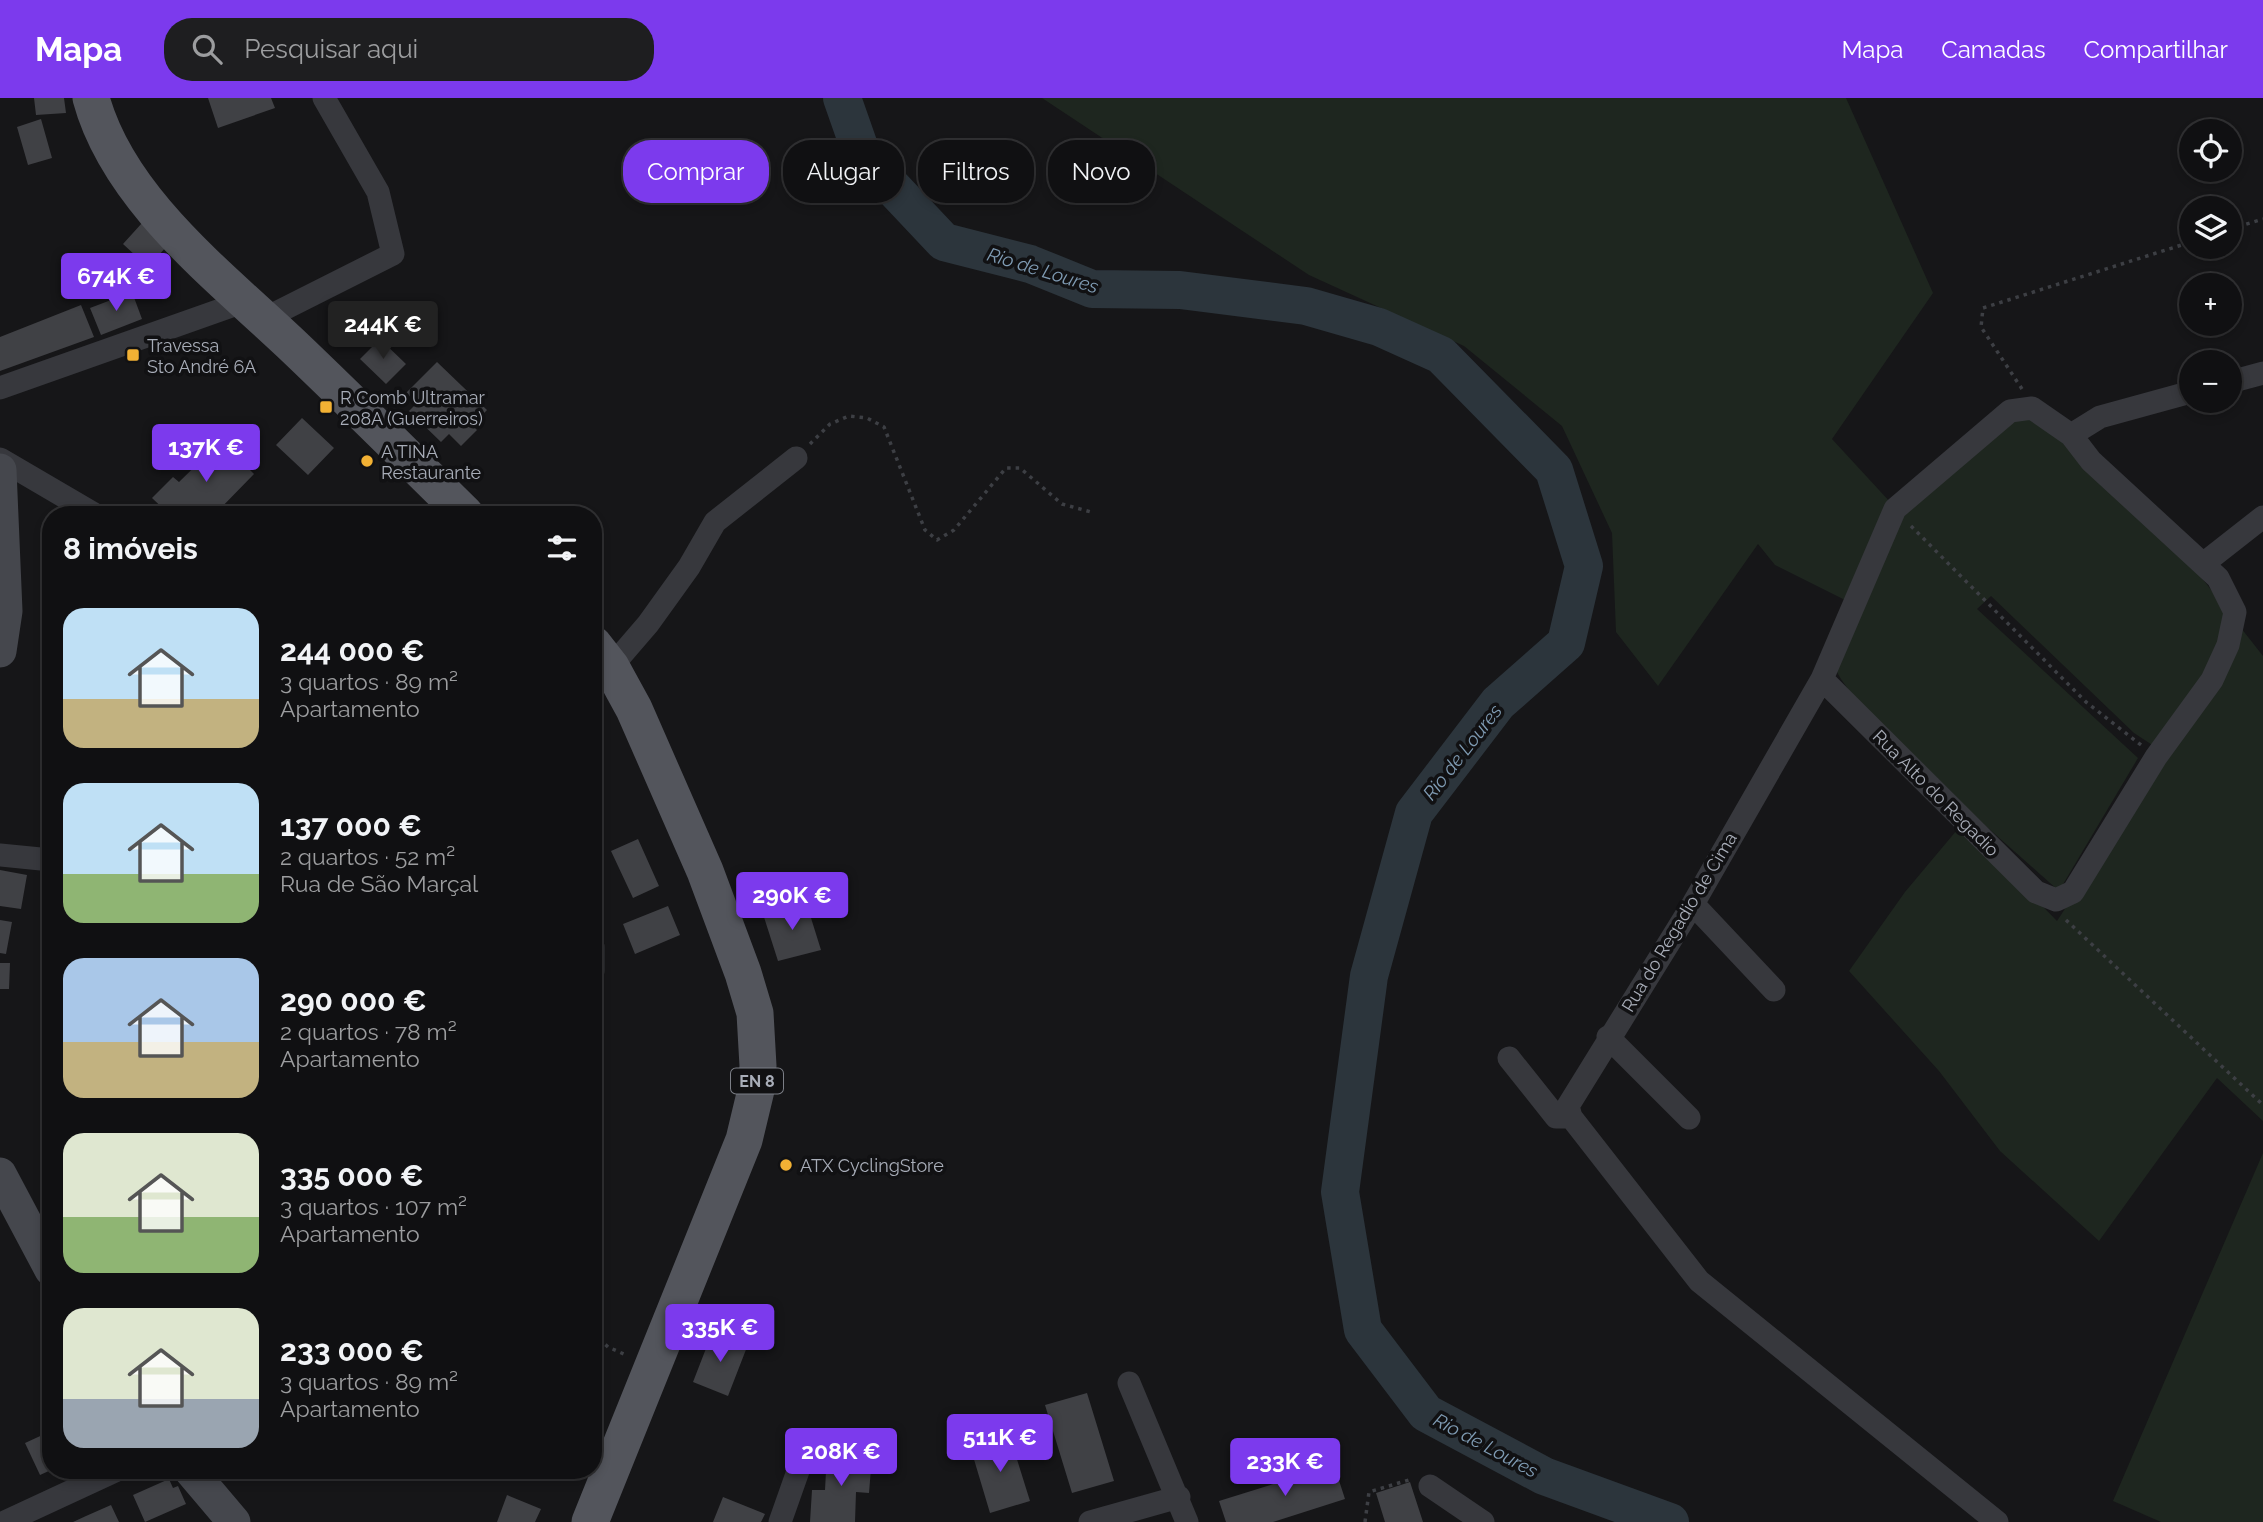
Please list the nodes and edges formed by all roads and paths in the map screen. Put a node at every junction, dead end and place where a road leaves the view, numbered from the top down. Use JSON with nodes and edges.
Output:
{"nodes":[{"id":1,"x":91,"y":98,"type":"edge"},
{"id":2,"x":324,"y":98,"type":"edge"},
{"id":3,"x":2263,"y":219,"type":"edge"},
{"id":4,"x":2242,"y":225,"type":"edge"},
{"id":5,"x":2179,"y":246,"type":"edge"},
{"id":6,"x":253,"y":311,"type":"junction"},
{"id":7,"x":2263,"y":373,"type":"edge"},
{"id":8,"x":2242,"y":379,"type":"edge"},
{"id":9,"x":0,"y":387,"type":"edge"},
{"id":10,"x":2179,"y":395,"type":"edge"},
{"id":11,"x":2032,"y":408,"type":"junction"},
{"id":12,"x":2071,"y":435,"type":"junction"},
{"id":13,"x":796,"y":458,"type":"joint"},
{"id":14,"x":0,"y":459,"type":"edge"},
{"id":15,"x":0,"y":470,"type":"edge"},
{"id":16,"x":80,"y":506,"type":"edge"},
{"id":17,"x":457,"y":506,"type":"edge"},
{"id":18,"x":1895,"y":509,"type":"junction"},
{"id":19,"x":1091,"y":512,"type":"dead end"},
{"id":20,"x":2263,"y":517,"type":"edge"},
{"id":21,"x":2203,"y":564,"type":"junction"},
{"id":22,"x":0,"y":651,"type":"edge"},
{"id":23,"x":602,"y":656,"type":"edge"},
{"id":24,"x":1822,"y":680,"type":"junction"},
{"id":25,"x":2156,"y":757,"type":"junction"},
{"id":26,"x":0,"y":855,"type":"edge"},
{"id":27,"x":42,"y":859,"type":"edge"},
{"id":28,"x":2056,"y":900,"type":"junction"},
{"id":29,"x":1693,"y":904,"type":"junction"},
{"id":30,"x":1774,"y":990,"type":"dead end"},
{"id":31,"x":1608,"y":1037,"type":"junction"},
{"id":32,"x":1508,"y":1058,"type":"dead end"},
{"id":33,"x":2263,"y":1105,"type":"edge"},
{"id":34,"x":1571,"y":1117,"type":"junction"},
{"id":35,"x":1689,"y":1118,"type":"dead end"},
{"id":36,"x":0,"y":1174,"type":"edge"},
{"id":37,"x":42,"y":1253,"type":"edge"},
{"id":38,"x":602,"y":1341,"type":"edge"},
{"id":39,"x":654,"y":1369,"type":"junction"},
{"id":40,"x":1129,"y":1383,"type":"dead end"},
{"id":41,"x":798,"y":1471,"type":"dead end"},
{"id":42,"x":98,"y":1479,"type":"edge"},
{"id":43,"x":198,"y":1479,"type":"edge"},
{"id":44,"x":1423,"y":1482,"type":"joint"},
{"id":45,"x":1179,"y":1497,"type":"junction"},
{"id":46,"x":5,"y":1522,"type":"edge"},
{"id":47,"x":234,"y":1522,"type":"edge"},
{"id":48,"x":590,"y":1522,"type":"edge"},
{"id":49,"x":780,"y":1522,"type":"edge"},
{"id":50,"x":1090,"y":1522,"type":"edge"},
{"id":51,"x":1187,"y":1522,"type":"edge"},
{"id":52,"x":1365,"y":1522,"type":"edge"},
{"id":53,"x":1483,"y":1522,"type":"edge"},
{"id":54,"x":1997,"y":1522,"type":"edge"}],
"edges":[{"from":1,"to":6,"type":"main road"},
{"from":2,"to":6,"type":"street"},
{"from":3,"to":4,"type":"path"},
{"from":5,"to":11,"type":"path"},
{"from":6,"to":9,"type":"street"},
{"from":6,"to":17,"type":"main road"},
{"from":7,"to":8,"type":"street"},
{"from":10,"to":12,"type":"street"},
{"from":11,"to":12,"type":"street"},
{"from":11,"to":18,"type":"street","name":"Rua do Regadio de Cima"},
{"from":12,"to":21,"type":"street"},
{"from":13,"to":19,"type":"path"},
{"from":13,"to":23,"type":"street"},
{"from":14,"to":16,"type":"street"},
{"from":15,"to":22,"type":"street"},
{"from":18,"to":24,"type":"street","name":"Rua do Regadio de Cima"},
{"from":18,"to":25,"type":"path"},
{"from":20,"to":21,"type":"street"},
{"from":21,"to":25,"type":"street"},
{"from":23,"to":39,"type":"main road","number":"EN 8"},
{"from":24,"to":28,"type":"street","name":"Rua Alto do Regadio"},
{"from":24,"to":29,"type":"street","name":"Rua do Regadio de Cima"},
{"from":25,"to":28,"type":"street"},
{"from":26,"to":27,"type":"street"},
{"from":28,"to":33,"type":"path"},
{"from":29,"to":30,"type":"street"},
{"from":29,"to":31,"type":"street","name":"Rua do Regadio de Cima"},
{"from":31,"to":34,"type":"street","name":"Rua do Regadio de Cima"},
{"from":31,"to":35,"type":"street"},
{"from":32,"to":34,"type":"street"},
{"from":34,"to":54,"type":"street"},
{"from":36,"to":37,"type":"street"},
{"from":38,"to":39,"type":"path"},
{"from":39,"to":48,"type":"main road","number":"EN 8"},
{"from":40,"to":45,"type":"street"},
{"from":41,"to":49,"type":"street"},
{"from":42,"to":46,"type":"street"},
{"from":43,"to":47,"type":"street"},
{"from":44,"to":52,"type":"path"},
{"from":44,"to":53,"type":"street"},
{"from":45,"to":50,"type":"street"},
{"from":45,"to":51,"type":"street"}]}
